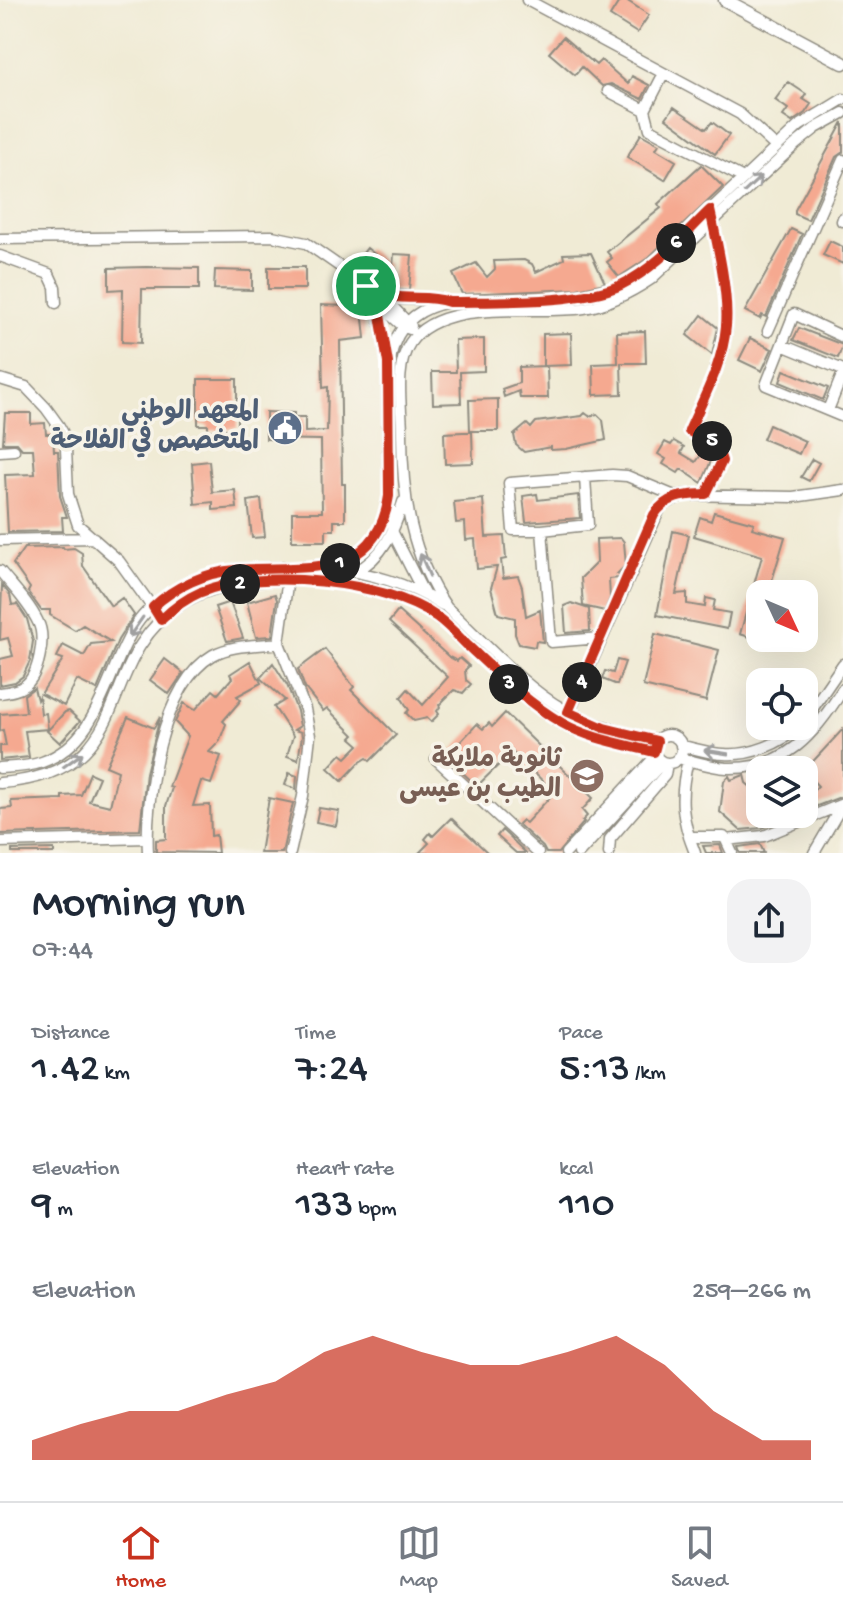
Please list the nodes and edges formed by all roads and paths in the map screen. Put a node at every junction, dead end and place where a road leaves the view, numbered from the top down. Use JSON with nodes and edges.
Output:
{"nodes":[{"id":1,"x":527,"y":0,"type":"edge"},
{"id":2,"x":725,"y":0,"type":"edge"},
{"id":3,"x":843,"y":63,"type":"edge"},
{"id":4,"x":663,"y":75,"type":"junction"},
{"id":5,"x":608,"y":91,"type":"dead end"},
{"id":6,"x":843,"y":99,"type":"edge"},
{"id":7,"x":645,"y":110,"type":"junction"},
{"id":8,"x":843,"y":113,"type":"edge"},
{"id":9,"x":776,"y":147,"type":"junction"},
{"id":10,"x":843,"y":160,"type":"edge"},
{"id":11,"x":743,"y":178,"type":"junction"},
{"id":12,"x":710,"y":210,"type":"junction"},
{"id":13,"x":713,"y":222,"type":"junction"},
{"id":14,"x":0,"y":239,"type":"edge"},
{"id":15,"x":0,"y":256,"type":"edge"},
{"id":16,"x":378,"y":298,"type":"junction"},
{"id":17,"x":449,"y":302,"type":"junction"},
{"id":18,"x":56,"y":303,"type":"dead end"},
{"id":19,"x":412,"y":327,"type":"junction"},
{"id":20,"x":768,"y":331,"type":"dead end"},
{"id":21,"x":843,"y":337,"type":"edge"},
{"id":22,"x":782,"y":345,"type":"junction"},
{"id":23,"x":388,"y":363,"type":"junction"},
{"id":24,"x":843,"y":372,"type":"edge"},
{"id":25,"x":0,"y":379,"type":"edge"},
{"id":26,"x":828,"y":410,"type":"junction"},
{"id":27,"x":843,"y":417,"type":"edge"},
{"id":28,"x":14,"y":450,"type":"dead end"},
{"id":29,"x":0,"y":451,"type":"edge"},
{"id":30,"x":585,"y":477,"type":"junction"},
{"id":31,"x":843,"y":490,"type":"edge"},
{"id":32,"x":706,"y":494,"type":"junction"},
{"id":33,"x":389,"y":496,"type":"junction"},
{"id":34,"x":405,"y":497,"type":"junction"},
{"id":35,"x":677,"y":497,"type":"junction"},
{"id":36,"x":542,"y":530,"type":"junction"},
{"id":37,"x":393,"y":533,"type":"junction"},
{"id":38,"x":94,"y":538,"type":"junction"},
{"id":39,"x":0,"y":540,"type":"edge"},
{"id":40,"x":321,"y":567,"type":"junction"},
{"id":41,"x":290,"y":568,"type":"junction"},
{"id":42,"x":0,"y":571,"type":"edge"},
{"id":43,"x":358,"y":571,"type":"junction"},
{"id":44,"x":288,"y":581,"type":"junction"},
{"id":45,"x":323,"y":582,"type":"junction"},
{"id":46,"x":423,"y":593,"type":"junction"},
{"id":47,"x":153,"y":607,"type":"junction"},
{"id":48,"x":447,"y":608,"type":"junction"},
{"id":49,"x":438,"y":617,"type":"junction"},
{"id":50,"x":161,"y":620,"type":"junction"},
{"id":51,"x":601,"y":638,"type":"junction"},
{"id":52,"x":279,"y":643,"type":"junction"},
{"id":53,"x":843,"y":664,"type":"edge"},
{"id":54,"x":0,"y":693,"type":"edge"},
{"id":55,"x":842,"y":694,"type":"edge"},
{"id":56,"x":818,"y":701,"type":"edge"},
{"id":57,"x":568,"y":712,"type":"junction"},
{"id":58,"x":565,"y":724,"type":"junction"},
{"id":59,"x":779,"y":740,"type":"edge"},
{"id":60,"x":681,"y":746,"type":"junction"},
{"id":61,"x":659,"y":755,"type":"junction"},
{"id":62,"x":436,"y":759,"type":"dead end"},
{"id":63,"x":683,"y":759,"type":"junction"},
{"id":64,"x":0,"y":768,"type":"edge"},
{"id":65,"x":0,"y":783,"type":"edge"},
{"id":66,"x":842,"y":806,"type":"edge"},
{"id":67,"x":689,"y":837,"type":"junction"},
{"id":68,"x":147,"y":838,"type":"junction"},
{"id":69,"x":610,"y":839,"type":"junction"},
{"id":70,"x":726,"y":840,"type":"junction"},
{"id":71,"x":0,"y":842,"type":"edge"},
{"id":72,"x":148,"y":853,"type":"edge"},
{"id":73,"x":290,"y":853,"type":"edge"},
{"id":74,"x":538,"y":853,"type":"edge"},
{"id":75,"x":566,"y":853,"type":"edge"},
{"id":76,"x":579,"y":853,"type":"edge"},
{"id":77,"x":599,"y":853,"type":"edge"},
{"id":78,"x":609,"y":853,"type":"edge"},
{"id":79,"x":695,"y":853,"type":"edge"},
{"id":80,"x":732,"y":853,"type":"edge"},
{"id":81,"x":814,"y":853,"type":"edge"}],
"edges":[{"from":1,"to":4,"type":"street"},
{"from":2,"to":3,"type":"main road"},
{"from":4,"to":7,"type":"street"},
{"from":4,"to":9,"type":"street"},
{"from":5,"to":7,"type":"street"},
{"from":6,"to":9,"type":"street"},
{"from":7,"to":11,"type":"street"},
{"from":13,"to":8,"type":"street","one_way":true},
{"from":9,"to":11,"type":"street"},
{"from":10,"to":20,"type":"street"},
{"from":11,"to":12,"type":"street"},
{"from":12,"to":13,"type":"street"},
{"from":12,"to":17,"type":"street"},
{"from":13,"to":19,"type":"street"},
{"from":13,"to":32,"type":"street"},
{"from":14,"to":16,"type":"street"},
{"from":15,"to":18,"type":"street"},
{"from":16,"to":17,"type":"street"},
{"from":16,"to":19,"type":"street"},
{"from":16,"to":23,"type":"street"},
{"from":17,"to":19,"type":"street"},
{"from":19,"to":23,"type":"street"},
{"from":19,"to":34,"type":"street"},
{"from":21,"to":22,"type":"street"},
{"from":22,"to":24,"type":"street"},
{"from":22,"to":26,"type":"street"},
{"from":23,"to":33,"type":"street"},
{"from":24,"to":26,"type":"street"},
{"from":25,"to":38,"type":"street"},
{"from":26,"to":27,"type":"street"},
{"from":28,"to":29,"type":"street"},
{"from":30,"to":35,"type":"street"},
{"from":30,"to":36,"type":"street"},
{"from":30,"to":36,"type":"street"},
{"from":31,"to":32,"type":"street"},
{"from":32,"to":35,"type":"street"},
{"from":33,"to":37,"type":"street"},
{"from":33,"to":40,"type":"street"},
{"from":34,"to":37,"type":"street"},
{"from":48,"to":34,"type":"street","one_way":true},
{"from":35,"to":51,"type":"street"},
{"from":36,"to":51,"type":"street"},
{"from":37,"to":43,"type":"street"},
{"from":37,"to":46,"type":"street"},
{"from":38,"to":39,"type":"street"},
{"from":38,"to":47,"type":"street"},
{"from":40,"to":41,"type":"street"},
{"from":40,"to":43,"type":"street"},
{"from":41,"to":44,"type":"street"},
{"from":41,"to":47,"type":"street"},
{"from":42,"to":54,"type":"street"},
{"from":43,"to":45,"type":"street"},
{"from":43,"to":46,"type":"street"},
{"from":44,"to":45,"type":"street"},
{"from":44,"to":50,"type":"street"},
{"from":44,"to":52,"type":"street"},
{"from":45,"to":49,"type":"street"},
{"from":46,"to":48,"type":"street"},
{"from":46,"to":49,"type":"street"},
{"from":47,"to":50,"type":"street"},
{"from":47,"to":64,"type":"street","one_way":true},
{"from":48,"to":57,"type":"street"},
{"from":49,"to":58,"type":"street"},
{"from":65,"to":50,"type":"street","one_way":true},
{"from":51,"to":57,"type":"street"},
{"from":52,"to":68,"type":"street"},
{"from":52,"to":73,"type":"street"},
{"from":53,"to":56,"type":"street"},
{"from":55,"to":63,"type":"street"},
{"from":57,"to":58,"type":"street"},
{"from":57,"to":61,"type":"street"},
{"from":58,"to":61,"type":"street"},
{"from":59,"to":60,"type":"street","one_way":true},
{"from":60,"to":61,"type":"street"},
{"from":60,"to":63,"type":"street"},
{"from":61,"to":63,"type":"street"},
{"from":61,"to":69,"type":"street"},
{"from":61,"to":75,"type":"street"},
{"from":61,"to":76,"type":"street"},
{"from":62,"to":74,"type":"street"},
{"from":63,"to":67,"type":"street"},
{"from":66,"to":70,"type":"street"},
{"from":66,"to":81,"type":"street"},
{"from":67,"to":70,"type":"street"},
{"from":67,"to":79,"type":"street"},
{"from":68,"to":71,"type":"street"},
{"from":68,"to":72,"type":"street"},
{"from":69,"to":77,"type":"street"},
{"from":69,"to":78,"type":"street"},
{"from":70,"to":80,"type":"street"}]}
